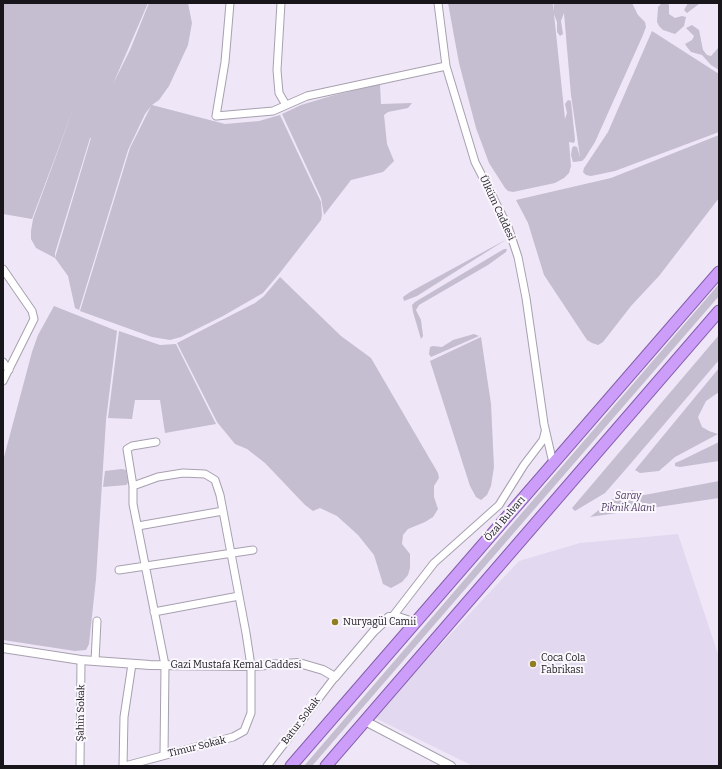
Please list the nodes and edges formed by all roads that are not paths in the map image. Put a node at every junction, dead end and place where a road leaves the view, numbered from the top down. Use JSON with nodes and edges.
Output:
{"nodes":[{"id":1,"x":230,"y":3,"type":"edge"},
{"id":2,"x":281,"y":3,"type":"edge"},
{"id":3,"x":438,"y":3,"type":"edge"},
{"id":4,"x":446,"y":66,"type":"junction"},
{"id":5,"x":286,"y":105,"type":"junction"},
{"id":6,"x":3,"y":269,"type":"edge"},
{"id":7,"x":719,"y":272,"type":"edge"},
{"id":8,"x":719,"y":310,"type":"edge"},
{"id":9,"x":3,"y":362,"type":"edge"},
{"id":10,"x":9,"y":370,"type":"junction"},
{"id":11,"x":3,"y":381,"type":"edge"},
{"id":12,"x":546,"y":432,"type":"junction"},
{"id":13,"x":156,"y":442,"type":"dead end"},
{"id":14,"x":552,"y":463,"type":"junction"},
{"id":15,"x":133,"y":486,"type":"junction"},
{"id":16,"x":223,"y":511,"type":"junction"},
{"id":17,"x":138,"y":526,"type":"junction"},
{"id":18,"x":253,"y":550,"type":"dead end"},
{"id":19,"x":232,"y":553,"type":"junction"},
{"id":20,"x":146,"y":566,"type":"junction"},
{"id":21,"x":119,"y":570,"type":"dead end"},
{"id":22,"x":239,"y":596,"type":"junction"},
{"id":23,"x":154,"y":612,"type":"junction"},
{"id":24,"x":393,"y":616,"type":"junction"},
{"id":25,"x":97,"y":621,"type":"dead end"},
{"id":26,"x":416,"y":623,"type":"junction"},
{"id":27,"x":3,"y":648,"type":"edge"},
{"id":28,"x":81,"y":660,"type":"junction"},
{"id":29,"x":95,"y":661,"type":"junction"},
{"id":30,"x":132,"y":664,"type":"junction"},
{"id":31,"x":165,"y":665,"type":"junction"},
{"id":32,"x":251,"y":666,"type":"junction"},
{"id":33,"x":335,"y":677,"type":"junction"},
{"id":34,"x":365,"y":721,"type":"junction"},
{"id":35,"x":164,"y":755,"type":"junction"},
{"id":36,"x":80,"y":766,"type":"edge"},
{"id":37,"x":124,"y":766,"type":"edge"},
{"id":38,"x":267,"y":766,"type":"edge"},
{"id":39,"x":291,"y":766,"type":"edge"},
{"id":40,"x":326,"y":766,"type":"edge"},
{"id":41,"x":451,"y":766,"type":"edge"}],
"edges":[{"from":1,"to":5,"type":"street"},
{"from":2,"to":5,"type":"street"},
{"from":3,"to":4,"type":"street","name":"Ülküm Caddesi"},
{"from":4,"to":5,"type":"street"},
{"from":4,"to":12,"type":"street","name":"Ülküm Caddesi"},
{"from":6,"to":10,"type":"street"},
{"from":7,"to":14,"type":"highway","name":"Özal Bulvarı"},
{"from":8,"to":34,"type":"highway"},
{"from":9,"to":10,"type":"street"},
{"from":10,"to":11,"type":"street"},
{"from":12,"to":14,"type":"street","name":"Ülküm Caddesi"},
{"from":12,"to":24,"type":"street"},
{"from":13,"to":15,"type":"street"},
{"from":14,"to":26,"type":"highway","name":"Özal Bulvarı"},
{"from":15,"to":16,"type":"street"},
{"from":15,"to":17,"type":"street"},
{"from":16,"to":17,"type":"street"},
{"from":16,"to":19,"type":"street"},
{"from":17,"to":20,"type":"street"},
{"from":18,"to":19,"type":"street"},
{"from":19,"to":20,"type":"street"},
{"from":19,"to":22,"type":"street"},
{"from":20,"to":21,"type":"street"},
{"from":20,"to":23,"type":"street"},
{"from":22,"to":23,"type":"street"},
{"from":22,"to":32,"type":"street"},
{"from":23,"to":31,"type":"street"},
{"from":24,"to":26,"type":"street"},
{"from":24,"to":33,"type":"street"},
{"from":25,"to":29,"type":"street"},
{"from":26,"to":39,"type":"highway","name":"Özal Bulvarı"},
{"from":27,"to":28,"type":"street","name":"Gazi Mustafa Kemal Caddesi"},
{"from":28,"to":29,"type":"street","name":"Gazi Mustafa Kemal Caddesi"},
{"from":28,"to":36,"type":"street","name":"Şahin Sokak"},
{"from":29,"to":30,"type":"street","name":"Gazi Mustafa Kemal Caddesi"},
{"from":30,"to":31,"type":"street","name":"Gazi Mustafa Kemal Caddesi"},
{"from":30,"to":37,"type":"street"},
{"from":31,"to":32,"type":"street","name":"Gazi Mustafa Kemal Caddesi"},
{"from":31,"to":35,"type":"street"},
{"from":32,"to":33,"type":"street","name":"Gazi Mustafa Kemal Caddesi"},
{"from":32,"to":35,"type":"street","name":"Timur Sokak"},
{"from":33,"to":38,"type":"street","name":"Batur Sokak"},
{"from":34,"to":40,"type":"highway"},
{"from":34,"to":41,"type":"street"},
{"from":35,"to":37,"type":"street","name":"Timur Sokak"}]}
